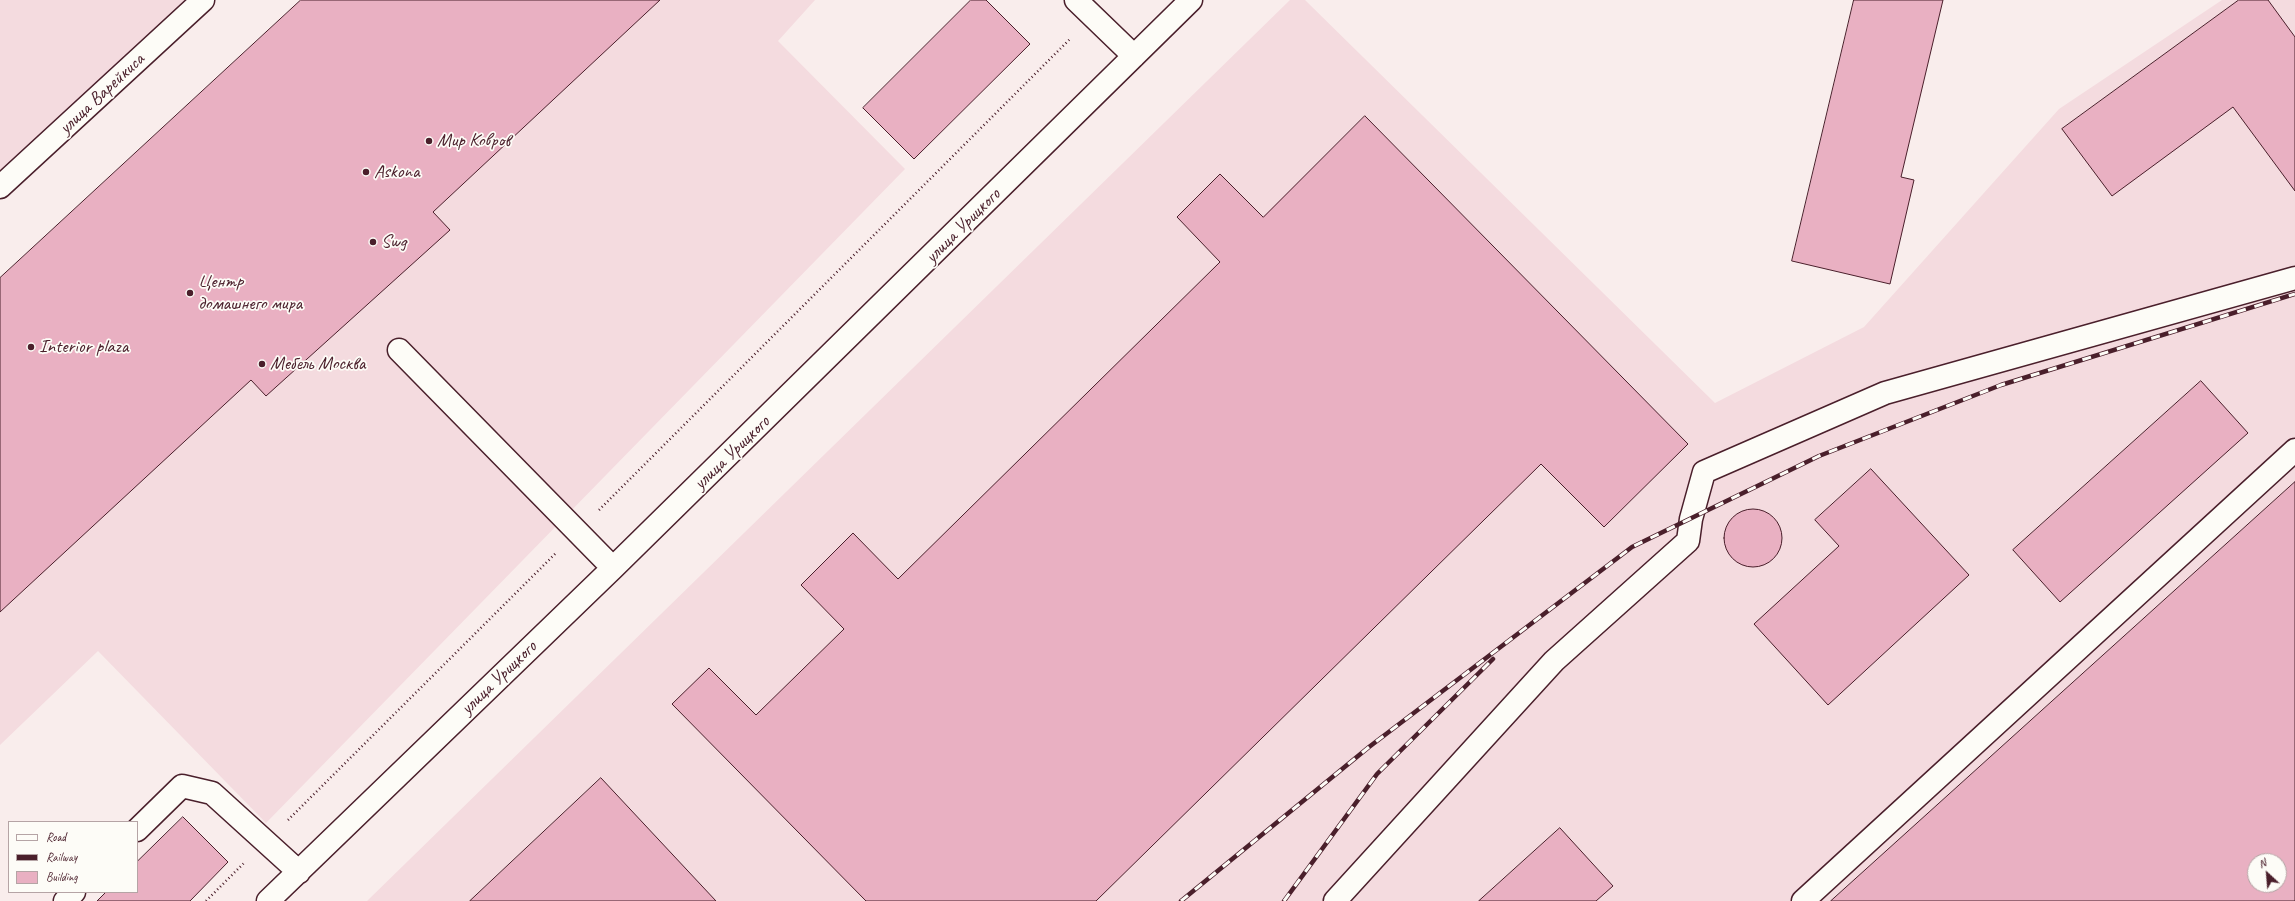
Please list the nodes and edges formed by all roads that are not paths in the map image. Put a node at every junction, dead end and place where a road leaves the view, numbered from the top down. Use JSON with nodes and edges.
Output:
{"nodes":[{"id":1,"x":203,"y":0,"type":"edge"},
{"id":2,"x":1076,"y":0,"type":"edge"},
{"id":3,"x":1191,"y":0,"type":"edge"},
{"id":4,"x":1134,"y":56,"type":"junction"},
{"id":5,"x":0,"y":187,"type":"edge"},
{"id":6,"x":2295,"y":278,"type":"edge"},
{"id":7,"x":399,"y":350,"type":"dead end"},
{"id":8,"x":2295,"y":450,"type":"edge"},
{"id":9,"x":613,"y":568,"type":"junction"},
{"id":10,"x":138,"y":829,"type":"edge"},
{"id":11,"x":299,"y":872,"type":"junction"},
{"id":12,"x":73,"y":893,"type":"edge"},
{"id":13,"x":65,"y":901,"type":"edge"},
{"id":14,"x":268,"y":901,"type":"edge"},
{"id":15,"x":1335,"y":901,"type":"edge"},
{"id":16,"x":1803,"y":901,"type":"edge"}],
"edges":[{"from":1,"to":5,"type":"street","name":"улица Варейкиса"},
{"from":2,"to":4,"type":"street"},
{"from":3,"to":4,"type":"street","name":"улица Урицкого"},
{"from":4,"to":9,"type":"street","name":"улица Урицкого"},
{"from":6,"to":15,"type":"street"},
{"from":7,"to":9,"type":"street"},
{"from":8,"to":16,"type":"street"},
{"from":9,"to":11,"type":"street","name":"улица Урицкого"},
{"from":10,"to":11,"type":"street"},
{"from":11,"to":14,"type":"street","name":"улица Урицкого"},
{"from":12,"to":13,"type":"street"}]}
